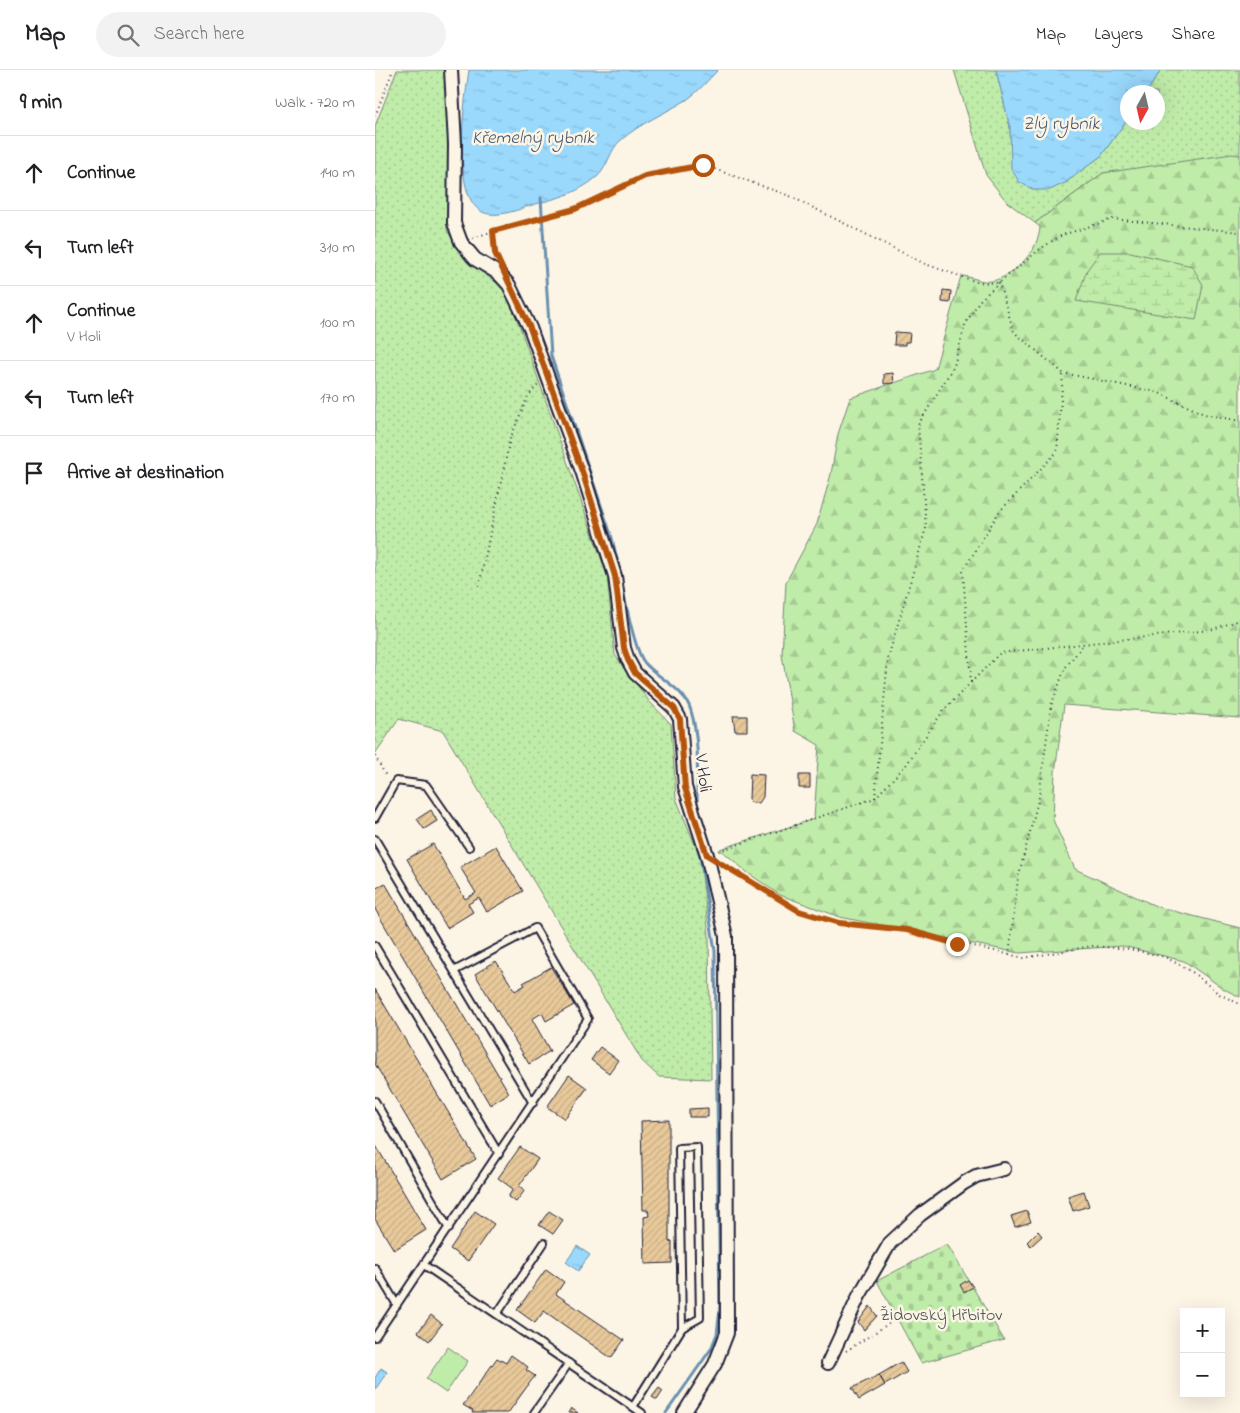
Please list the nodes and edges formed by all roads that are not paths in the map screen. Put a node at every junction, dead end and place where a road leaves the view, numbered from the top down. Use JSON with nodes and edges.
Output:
{"nodes":[{"id":1,"x":451,"y":70,"type":"edge"},
{"id":2,"x":375,"y":818,"type":"edge"},
{"id":3,"x":375,"y":838,"type":"edge"},
{"id":4,"x":469,"y":847,"type":"dead end"},
{"id":5,"x":375,"y":946,"type":"edge"},
{"id":6,"x":454,"y":971,"type":"junction"},
{"id":7,"x":375,"y":1101,"type":"edge"},
{"id":8,"x":533,"y":1103,"type":"junction"},
{"id":9,"x":499,"y":1154,"type":"junction"},
{"id":10,"x":1004,"y":1169,"type":"dead end"},
{"id":11,"x":449,"y":1228,"type":"junction"},
{"id":12,"x":544,"y":1243,"type":"dead end"},
{"id":13,"x":424,"y":1265,"type":"junction"},
{"id":14,"x":375,"y":1268,"type":"edge"},
{"id":15,"x":397,"y":1305,"type":"junction"},
{"id":16,"x":497,"y":1314,"type":"junction"},
{"id":17,"x":682,"y":1328,"type":"junction"},
{"id":18,"x":375,"y":1337,"type":"edge"},
{"id":19,"x":569,"y":1363,"type":"junction"},
{"id":20,"x":828,"y":1363,"type":"road end"},
{"id":21,"x":633,"y":1407,"type":"junction"},
{"id":22,"x":534,"y":1413,"type":"edge"},
{"id":23,"x":642,"y":1413,"type":"edge"},
{"id":24,"x":684,"y":1413,"type":"edge"}],
"edges":[{"from":1,"to":24,"type":"street","name":"V Holi"},
{"from":2,"to":4,"type":"lane"},
{"from":3,"to":6,"type":"lane"},
{"from":5,"to":9,"type":"lane"},
{"from":6,"to":8,"type":"lane"},
{"from":6,"to":8,"type":"lane"},
{"from":7,"to":11,"type":"lane"},
{"from":8,"to":9,"type":"lane"},
{"from":9,"to":11,"type":"lane"},
{"from":10,"to":20,"type":"street"},
{"from":11,"to":13,"type":"lane"},
{"from":12,"to":16,"type":"lane"},
{"from":13,"to":15,"type":"lane"},
{"from":13,"to":16,"type":"lane"},
{"from":14,"to":15,"type":"lane"},
{"from":15,"to":18,"type":"lane"},
{"from":16,"to":19,"type":"lane"},
{"from":17,"to":17,"type":"lane"},
{"from":17,"to":21,"type":"lane"},
{"from":19,"to":21,"type":"lane"},
{"from":19,"to":22,"type":"lane"},
{"from":21,"to":23,"type":"lane"}]}
